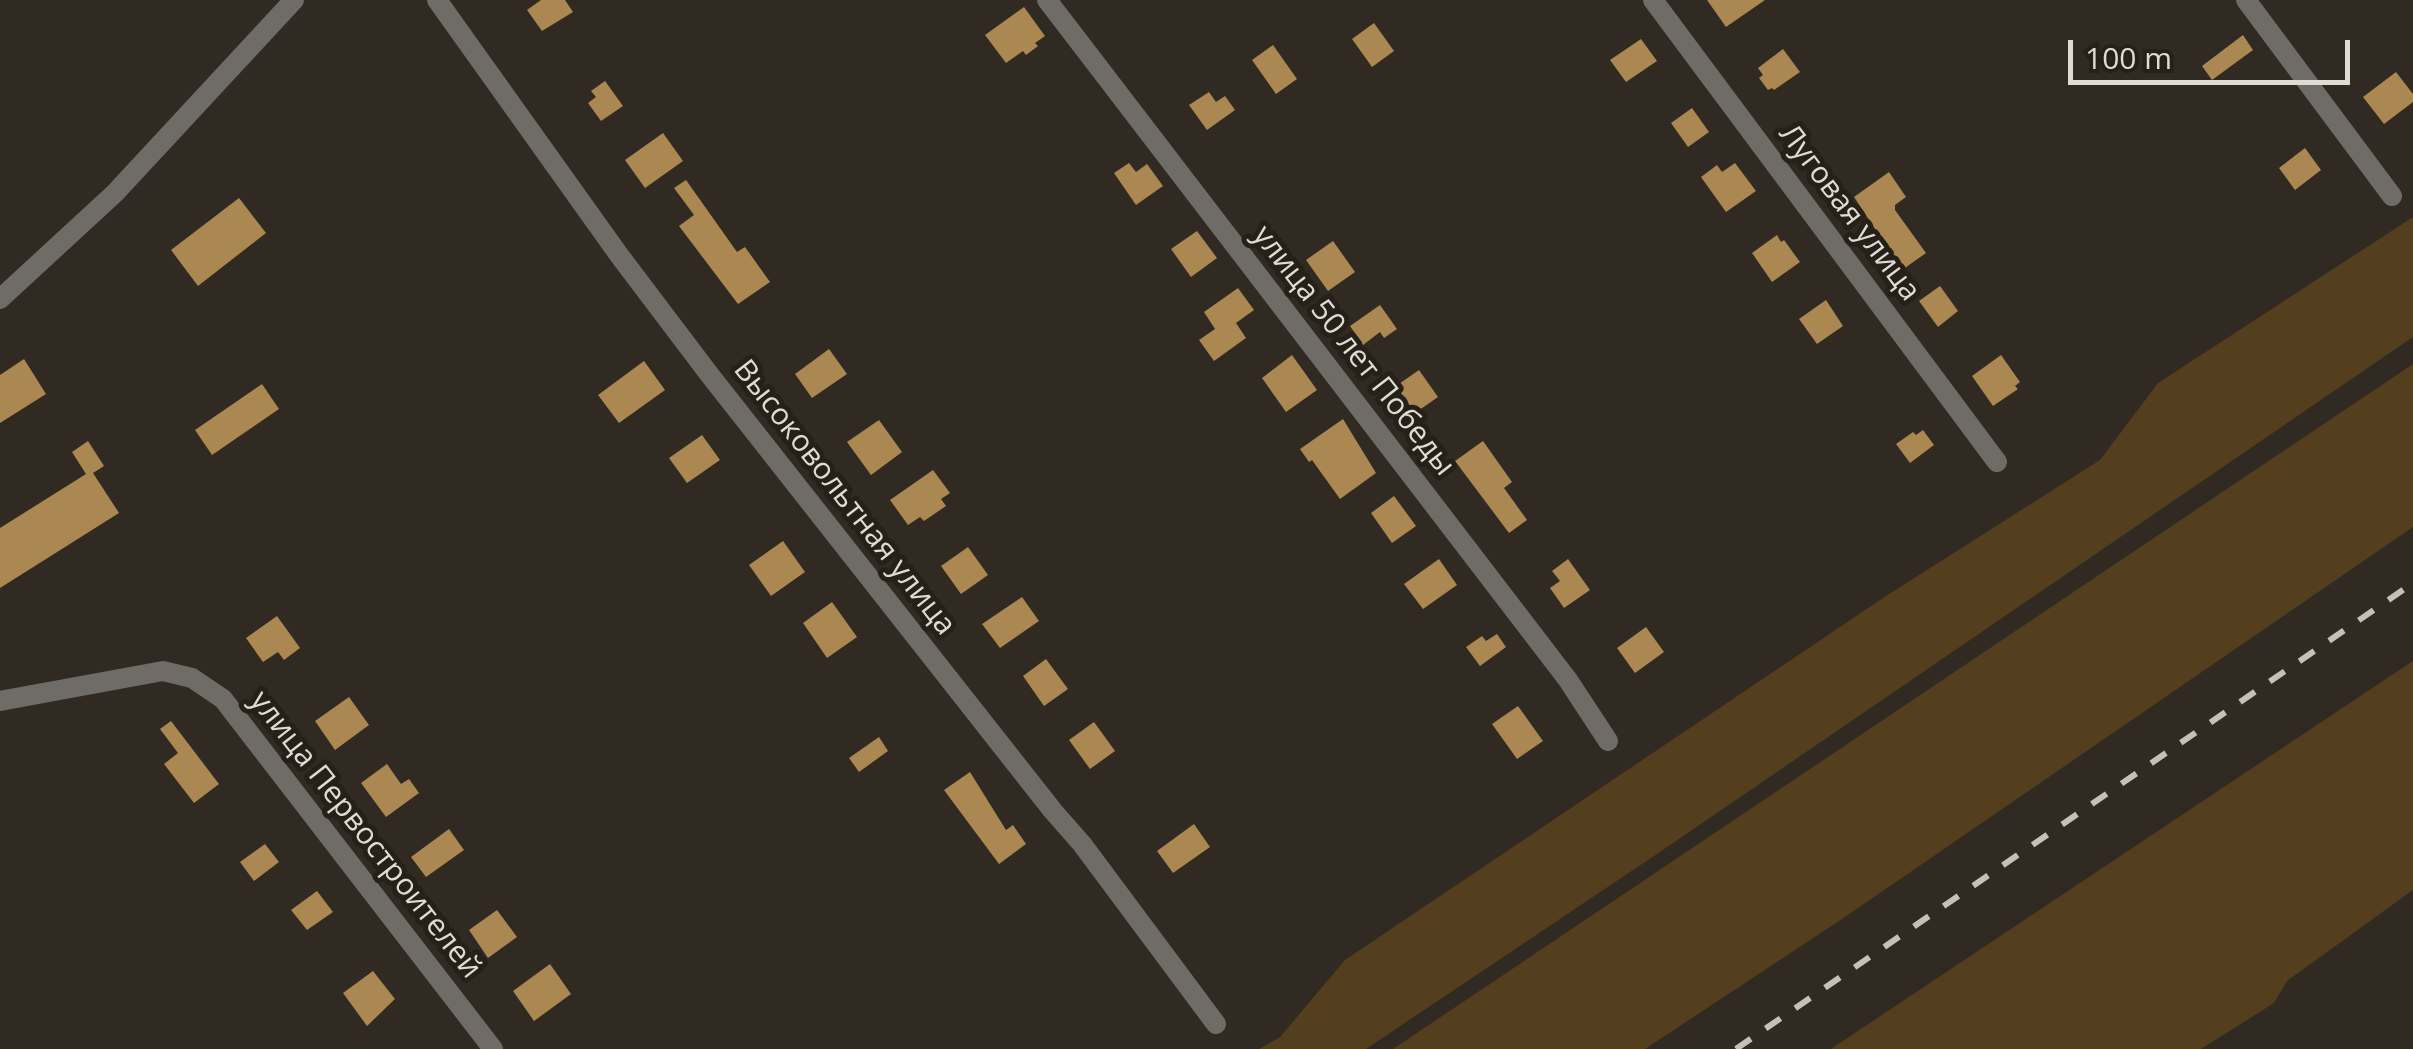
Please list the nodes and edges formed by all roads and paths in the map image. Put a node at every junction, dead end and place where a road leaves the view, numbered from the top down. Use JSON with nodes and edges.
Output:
{"nodes":[{"id":1,"x":294,"y":0,"type":"edge"},
{"id":2,"x":437,"y":0,"type":"edge"},
{"id":3,"x":1046,"y":0,"type":"edge"},
{"id":4,"x":1652,"y":0,"type":"edge"},
{"id":5,"x":2246,"y":0,"type":"edge"},
{"id":6,"x":2392,"y":196,"type":"dead end"},
{"id":7,"x":0,"y":299,"type":"edge"},
{"id":8,"x":1997,"y":462,"type":"dead end"},
{"id":9,"x":0,"y":701,"type":"edge"},
{"id":10,"x":1608,"y":740,"type":"dead end"},
{"id":11,"x":1216,"y":1024,"type":"dead end"},
{"id":12,"x":493,"y":1049,"type":"edge"}],
"edges":[{"from":1,"to":7,"type":"street"},
{"from":2,"to":11,"type":"street","name":"Высоковольтная улица"},
{"from":3,"to":10,"type":"street","name":"улица 50 лет Победы"},
{"from":4,"to":8,"type":"street","name":"Луговая улица"},
{"from":5,"to":6,"type":"street"},
{"from":9,"to":12,"type":"street","name":"улица Первостроителей"}]}
